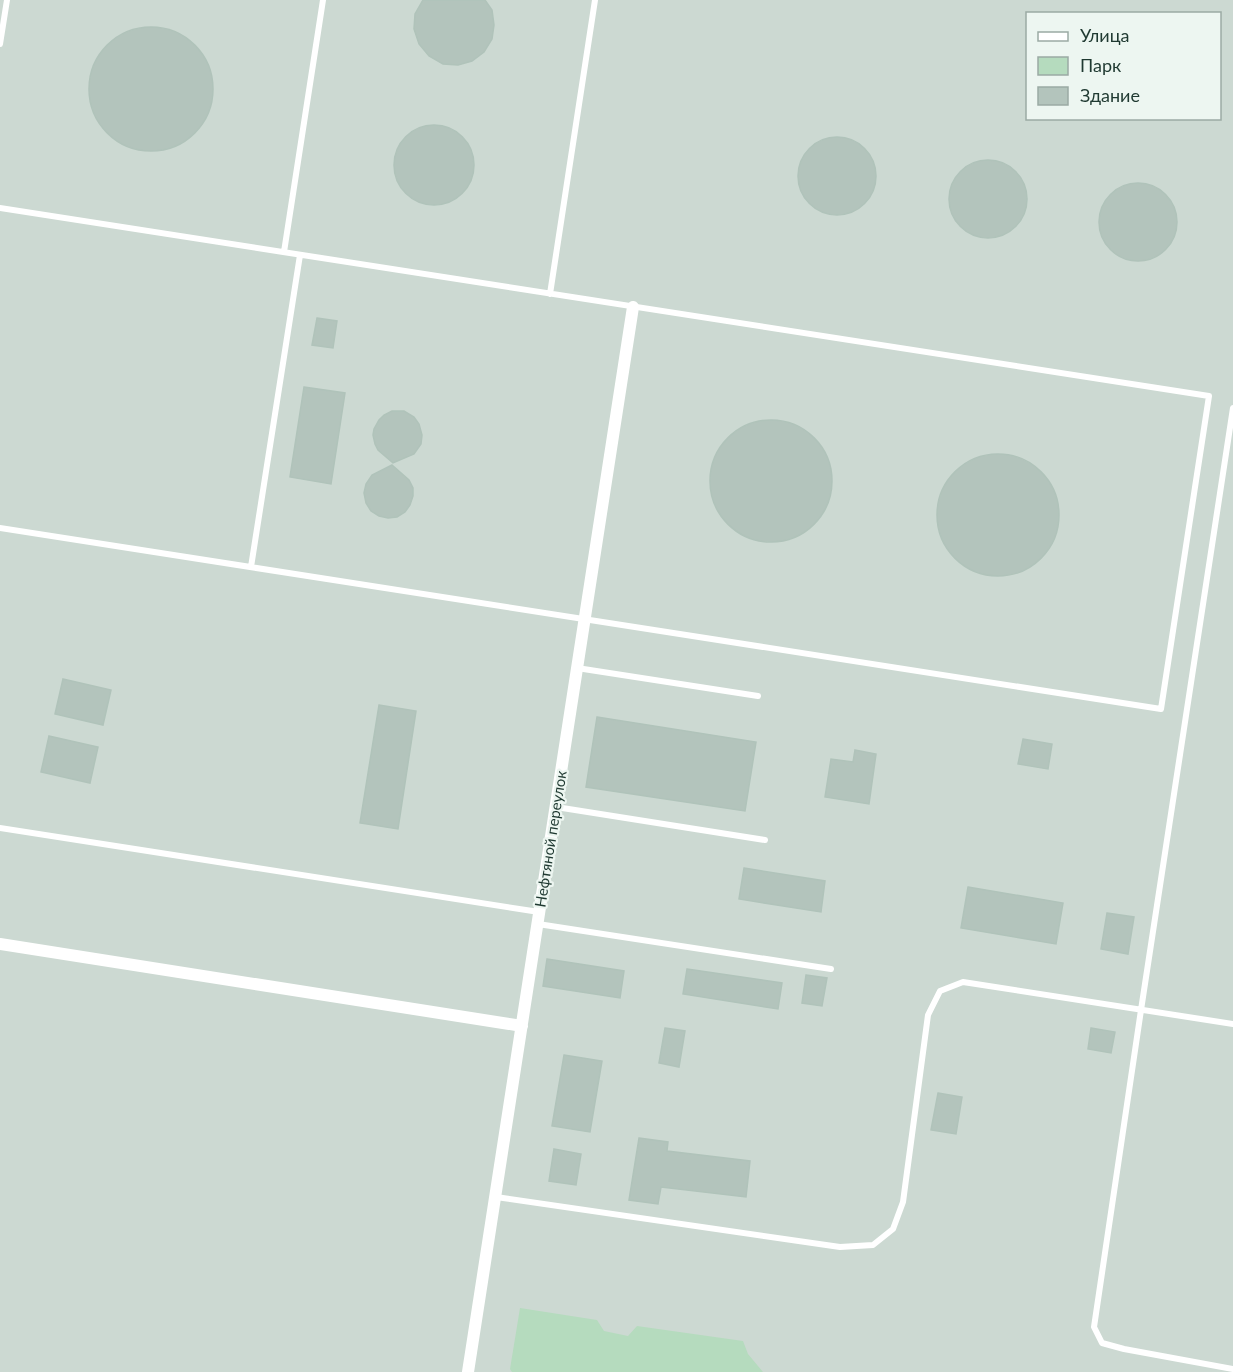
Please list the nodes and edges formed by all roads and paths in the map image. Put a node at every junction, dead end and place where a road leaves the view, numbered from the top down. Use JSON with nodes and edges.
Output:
{"nodes":[{"id":1,"x":7,"y":0,"type":"edge"},
{"id":2,"x":323,"y":0,"type":"edge"},
{"id":3,"x":595,"y":0,"type":"edge"},
{"id":4,"x":0,"y":44,"type":"edge"},
{"id":5,"x":0,"y":208,"type":"edge"},
{"id":6,"x":284,"y":252,"type":"junction"},
{"id":7,"x":300,"y":255,"type":"junction"},
{"id":8,"x":550,"y":294,"type":"junction"},
{"id":9,"x":633,"y":307,"type":"junction"},
{"id":10,"x":1233,"y":408,"type":"edge"},
{"id":11,"x":0,"y":528,"type":"edge"},
{"id":12,"x":252,"y":567,"type":"junction"},
{"id":13,"x":585,"y":619,"type":"junction"},
{"id":14,"x":577,"y":668,"type":"junction"},
{"id":15,"x":758,"y":696,"type":"dead end"},
{"id":16,"x":556,"y":807,"type":"junction"},
{"id":17,"x":0,"y":828,"type":"edge"},
{"id":18,"x":765,"y":840,"type":"dead end"},
{"id":19,"x":539,"y":918,"type":"junction"},
{"id":20,"x":0,"y":944,"type":"edge"},
{"id":21,"x":831,"y":969,"type":"dead end"},
{"id":22,"x":1141,"y":1010,"type":"junction"},
{"id":23,"x":1233,"y":1024,"type":"edge"},
{"id":24,"x":522,"y":1026,"type":"junction"},
{"id":25,"x":496,"y":1197,"type":"junction"},
{"id":26,"x":1233,"y":1369,"type":"edge"},
{"id":27,"x":468,"y":1372,"type":"edge"}],
"edges":[{"from":1,"to":4,"type":"lane"},
{"from":2,"to":6,"type":"lane"},
{"from":3,"to":8,"type":"lane"},
{"from":5,"to":6,"type":"lane"},
{"from":6,"to":7,"type":"lane"},
{"from":7,"to":8,"type":"lane"},
{"from":7,"to":12,"type":"lane"},
{"from":8,"to":9,"type":"lane"},
{"from":9,"to":13,"type":"street","name":"Нефтяной переулок"},
{"from":9,"to":13,"type":"lane"},
{"from":10,"to":22,"type":"lane"},
{"from":11,"to":12,"type":"lane"},
{"from":12,"to":13,"type":"lane"},
{"from":13,"to":14,"type":"street","name":"Нефтяной переулок"},
{"from":14,"to":15,"type":"lane"},
{"from":14,"to":16,"type":"street","name":"Нефтяной переулок"},
{"from":16,"to":18,"type":"lane"},
{"from":16,"to":19,"type":"street","name":"Нефтяной переулок"},
{"from":17,"to":19,"type":"lane"},
{"from":19,"to":21,"type":"lane"},
{"from":19,"to":24,"type":"street","name":"Нефтяной переулок"},
{"from":20,"to":24,"type":"street"},
{"from":22,"to":23,"type":"lane"},
{"from":22,"to":25,"type":"lane"},
{"from":22,"to":26,"type":"lane"},
{"from":24,"to":25,"type":"street","name":"Нефтяной переулок"},
{"from":25,"to":27,"type":"street","name":"Нефтяной переулок"}]}
